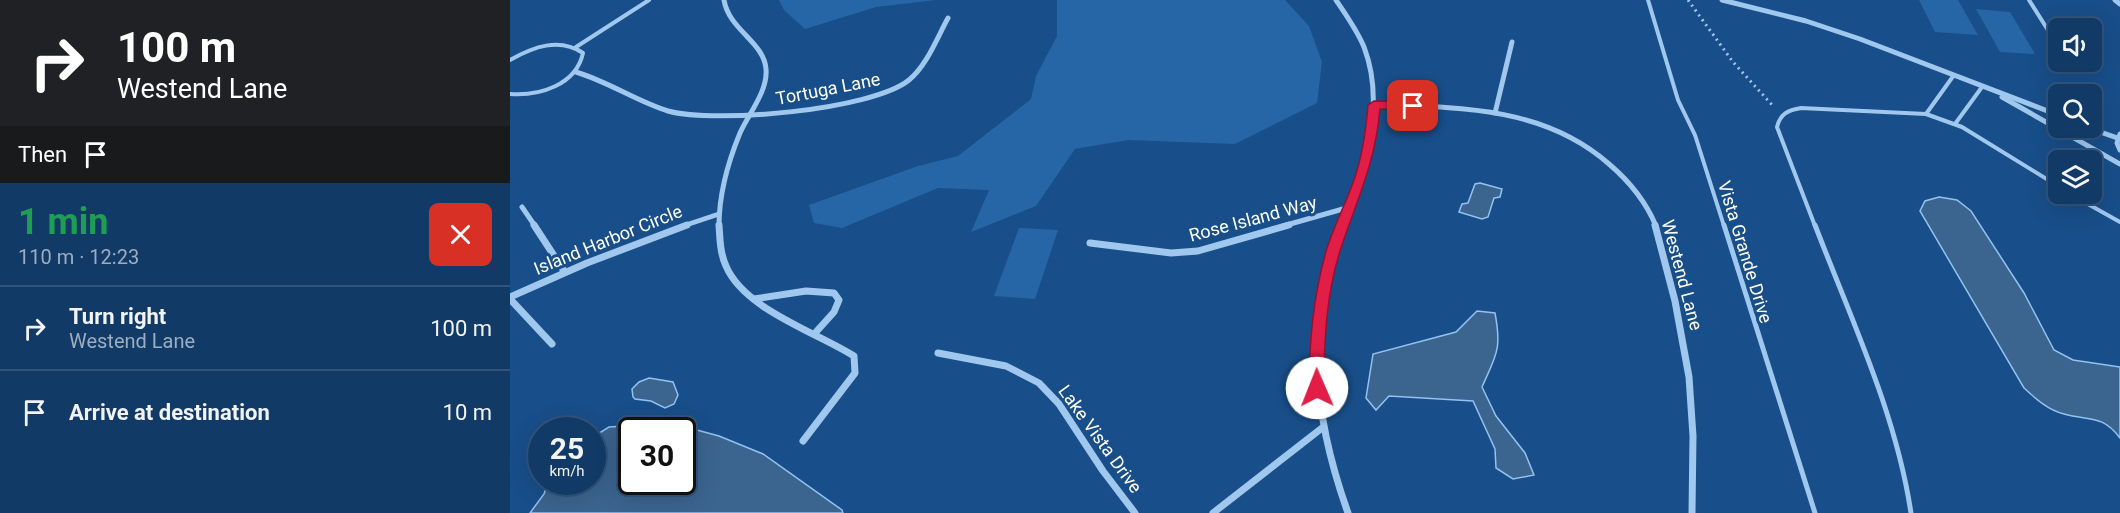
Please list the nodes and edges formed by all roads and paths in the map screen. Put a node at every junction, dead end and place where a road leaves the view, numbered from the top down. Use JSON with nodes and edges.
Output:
{"nodes":[{"id":1,"x":649,"y":0,"type":"edge"},
{"id":2,"x":724,"y":0,"type":"edge"},
{"id":3,"x":1336,"y":0,"type":"edge"},
{"id":4,"x":1648,"y":0,"type":"edge"},
{"id":5,"x":1688,"y":0,"type":"edge"},
{"id":6,"x":1722,"y":0,"type":"edge"},
{"id":7,"x":2029,"y":0,"type":"edge"},
{"id":8,"x":2115,"y":0,"type":"edge"},
{"id":9,"x":2120,"y":4,"type":"edge"},
{"id":10,"x":948,"y":18,"type":"dead end"},
{"id":11,"x":2048,"y":30,"type":"edge"},
{"id":12,"x":1512,"y":42,"type":"dead end"},
{"id":13,"x":576,"y":47,"type":"junction"},
{"id":14,"x":510,"y":60,"type":"edge"},
{"id":15,"x":576,"y":72,"type":"junction"},
{"id":16,"x":1954,"y":75,"type":"junction"},
{"id":17,"x":1982,"y":87,"type":"junction"},
{"id":18,"x":1994,"y":92,"type":"junction"},
{"id":19,"x":510,"y":94,"type":"edge"},
{"id":20,"x":1374,"y":105,"type":"junction"},
{"id":21,"x":2048,"y":111,"type":"edge"},
{"id":22,"x":1495,"y":113,"type":"junction"},
{"id":23,"x":1926,"y":114,"type":"junction"},
{"id":24,"x":748,"y":116,"type":"junction"},
{"id":25,"x":1781,"y":116,"type":"junction"},
{"id":26,"x":1955,"y":124,"type":"junction"},
{"id":27,"x":2102,"y":132,"type":"edge"},
{"id":28,"x":2119,"y":137,"type":"edge"},
{"id":29,"x":2120,"y":150,"type":"edge"},
{"id":30,"x":2120,"y":164,"type":"edge"},
{"id":31,"x":2048,"y":180,"type":"edge"},
{"id":32,"x":2088,"y":204,"type":"edge"},
{"id":33,"x":522,"y":207,"type":"dead end"},
{"id":34,"x":1350,"y":207,"type":"junction"},
{"id":35,"x":719,"y":214,"type":"junction"},
{"id":36,"x":2120,"y":222,"type":"edge"},
{"id":37,"x":1090,"y":243,"type":"dead end"},
{"id":38,"x":564,"y":271,"type":"junction"},
{"id":39,"x":510,"y":298,"type":"edge"},
{"id":40,"x":753,"y":299,"type":"junction"},
{"id":41,"x":816,"y":332,"type":"junction"},
{"id":42,"x":552,"y":344,"type":"dead end"},
{"id":43,"x":938,"y":353,"type":"dead end"},
{"id":44,"x":1322,"y":428,"type":"junction"},
{"id":45,"x":803,"y":441,"type":"dead end"},
{"id":46,"x":1136,"y":513,"type":"edge"},
{"id":47,"x":1213,"y":513,"type":"edge"},
{"id":48,"x":1348,"y":513,"type":"edge"},
{"id":49,"x":1692,"y":513,"type":"edge"},
{"id":50,"x":1815,"y":513,"type":"edge"},
{"id":51,"x":1911,"y":513,"type":"edge"}],
"edges":[{"from":1,"to":13,"type":"lane"},
{"from":2,"to":24,"type":"street"},
{"from":3,"to":20,"type":"street"},
{"from":4,"to":50,"type":"lane","name":"Vista Grande Drive"},
{"from":5,"to":25,"type":"path"},
{"from":6,"to":16,"type":"street"},
{"from":7,"to":11,"type":"lane"},
{"from":8,"to":9,"type":"street"},
{"from":10,"to":24,"type":"street","name":"Tortuga Lane"},
{"from":12,"to":22,"type":"street"},
{"from":13,"to":14,"type":"lane"},
{"from":13,"to":15,"type":"lane"},
{"from":15,"to":19,"type":"lane"},
{"from":15,"to":24,"type":"street","name":"Tortuga Lane"},
{"from":16,"to":17,"type":"street"},
{"from":16,"to":23,"type":"lane"},
{"from":17,"to":18,"type":"street"},
{"from":17,"to":26,"type":"lane"},
{"from":18,"to":21,"type":"street"},
{"from":18,"to":30,"type":"street"},
{"from":20,"to":22,"type":"street","name":"Westend Lane"},
{"from":20,"to":34,"type":"street"},
{"from":22,"to":49,"type":"street","name":"Westend Lane"},
{"from":23,"to":25,"type":"lane"},
{"from":23,"to":26,"type":"lane"},
{"from":24,"to":35,"type":"street"},
{"from":25,"to":51,"type":"lane"},
{"from":26,"to":31,"type":"lane"},
{"from":27,"to":28,"type":"street"},
{"from":28,"to":29,"type":"street"},
{"from":32,"to":36,"type":"lane"},
{"from":33,"to":38,"type":"street"},
{"from":34,"to":37,"type":"street","name":"Rose Island Way"},
{"from":34,"to":44,"type":"street"},
{"from":35,"to":38,"type":"street","name":"Island Harbor Circle"},
{"from":35,"to":40,"type":"street"},
{"from":38,"to":39,"type":"street","name":"Island Harbor Circle"},
{"from":39,"to":42,"type":"street"},
{"from":40,"to":41,"type":"street"},
{"from":40,"to":41,"type":"street"},
{"from":41,"to":45,"type":"street"},
{"from":43,"to":46,"type":"street","name":"Lake Vista Drive"},
{"from":44,"to":47,"type":"street"},
{"from":44,"to":48,"type":"street"}]}
